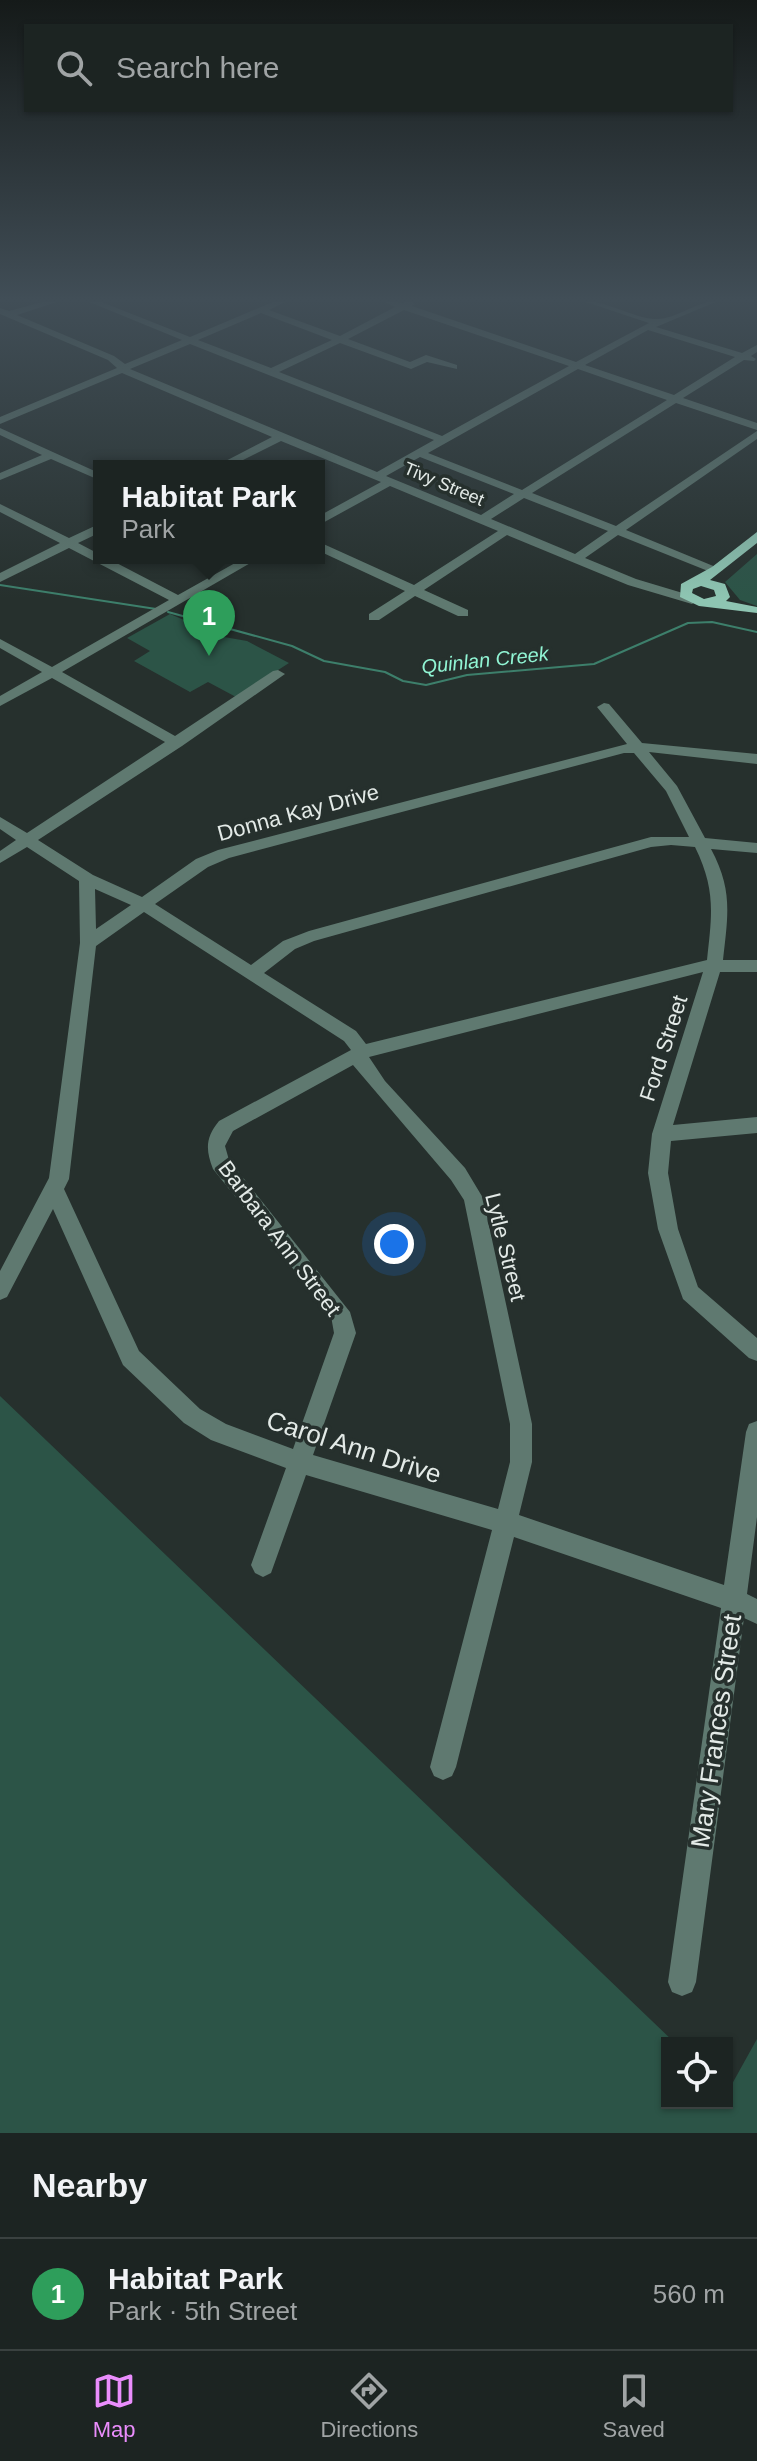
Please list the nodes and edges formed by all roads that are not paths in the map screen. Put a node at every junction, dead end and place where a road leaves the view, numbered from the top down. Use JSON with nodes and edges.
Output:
{"nodes":[{"id":1,"x":49,"y":401,"type":"edge"},
{"id":2,"x":198,"y":401,"type":"edge"},
{"id":3,"x":346,"y":401,"type":"edge"},
{"id":4,"x":514,"y":401,"type":"edge"},
{"id":5,"x":673,"y":401,"type":"edge"},
{"id":6,"x":680,"y":401,"type":"edge"},
{"id":7,"x":0,"y":421,"type":"edge"},
{"id":8,"x":757,"y":427,"type":"edge"},
{"id":9,"x":0,"y":431,"type":"edge"},
{"id":10,"x":757,"y":434,"type":"edge"},
{"id":11,"x":282,"y":436,"type":"junction"},
{"id":12,"x":443,"y":440,"type":"junction"},
{"id":13,"x":419,"y":453,"type":"junction"},
{"id":14,"x":51,"y":455,"type":"junction"},
{"id":15,"x":234,"y":460,"type":"edge"},
{"id":16,"x":93,"y":474,"type":"edge"},
{"id":17,"x":378,"y":476,"type":"junction"},
{"id":18,"x":0,"y":477,"type":"edge"},
{"id":19,"x":391,"y":481,"type":"junction"},
{"id":20,"x":523,"y":494,"type":"junction"},
{"id":21,"x":0,"y":507,"type":"edge"},
{"id":22,"x":325,"y":518,"type":"edge"},
{"id":23,"x":483,"y":519,"type":"junction"},
{"id":24,"x":508,"y":529,"type":"junction"},
{"id":25,"x":93,"y":531,"type":"edge"},
{"id":26,"x":616,"y":531,"type":"junction"},
{"id":27,"x":757,"y":536,"type":"edge"},
{"id":28,"x":69,"y":543,"type":"junction"},
{"id":29,"x":325,"y":549,"type":"edge"},
{"id":30,"x":93,"y":556,"type":"edge"},
{"id":31,"x":576,"y":559,"type":"junction"},
{"id":32,"x":109,"y":564,"type":"edge"},
{"id":33,"x":242,"y":564,"type":"edge"},
{"id":34,"x":717,"y":570,"type":"junction"},
{"id":35,"x":0,"y":578,"type":"edge"},
{"id":36,"x":721,"y":589,"type":"junction"},
{"id":37,"x":415,"y":590,"type":"junction"},
{"id":38,"x":692,"y":590,"type":"junction"},
{"id":39,"x":178,"y":600,"type":"junction"},
{"id":40,"x":712,"y":603,"type":"junction"},
{"id":41,"x":754,"y":611,"type":"edge"},
{"id":42,"x":463,"y":613,"type":"dead end"},
{"id":43,"x":374,"y":617,"type":"dead end"},
{"id":44,"x":0,"y":643,"type":"edge"},
{"id":45,"x":52,"y":673,"type":"junction"},
{"id":46,"x":278,"y":674,"type":"dead end"},
{"id":47,"x":0,"y":702,"type":"edge"},
{"id":48,"x":604,"y":707,"type":"dead end"},
{"id":49,"x":177,"y":743,"type":"junction"},
{"id":50,"x":638,"y":748,"type":"junction"},
{"id":51,"x":757,"y":759,"type":"edge"},
{"id":52,"x":0,"y":822,"type":"edge"},
{"id":53,"x":27,"y":841,"type":"junction"},
{"id":54,"x":698,"y":841,"type":"junction"},
{"id":55,"x":757,"y":848,"type":"edge"},
{"id":56,"x":0,"y":858,"type":"edge"},
{"id":57,"x":87,"y":879,"type":"junction"},
{"id":58,"x":144,"y":904,"type":"junction"},
{"id":59,"x":88,"y":943,"type":"junction"},
{"id":60,"x":714,"y":964,"type":"junction"},
{"id":61,"x":757,"y":966,"type":"edge"},
{"id":62,"x":252,"y":973,"type":"junction"},
{"id":63,"x":360,"y":1053,"type":"junction"},
{"id":64,"x":757,"y":1125,"type":"edge"},
{"id":65,"x":661,"y":1134,"type":"junction"},
{"id":66,"x":54,"y":1189,"type":"junction"},
{"id":67,"x":0,"y":1291,"type":"edge"},
{"id":68,"x":757,"y":1351,"type":"edge"},
{"id":69,"x":757,"y":1432,"type":"edge"},
{"id":70,"x":298,"y":1462,"type":"junction"},
{"id":71,"x":507,"y":1523,"type":"junction"},
{"id":72,"x":263,"y":1565,"type":"dead end"},
{"id":73,"x":734,"y":1600,"type":"junction"},
{"id":74,"x":757,"y":1612,"type":"edge"},
{"id":75,"x":443,"y":1767,"type":"dead end"},
{"id":76,"x":682,"y":1982,"type":"dead end"}],
"edges":[{"from":1,"to":7,"type":"street"},
{"from":2,"to":11,"type":"street","name":"Tivy Street"},
{"from":3,"to":12,"type":"street"},
{"from":4,"to":12,"type":"street"},
{"from":5,"to":20,"type":"street"},
{"from":6,"to":8,"type":"street"},
{"from":9,"to":14,"type":"street"},
{"from":10,"to":26,"type":"street"},
{"from":11,"to":15,"type":"street"},
{"from":11,"to":17,"type":"street","name":"Tivy Street"},
{"from":12,"to":13,"type":"street"},
{"from":13,"to":17,"type":"street"},
{"from":13,"to":20,"type":"street"},
{"from":14,"to":16,"type":"street"},
{"from":14,"to":18,"type":"street"},
{"from":17,"to":19,"type":"street","name":"Tivy Street"},
{"from":19,"to":22,"type":"street"},
{"from":19,"to":23,"type":"street","name":"Tivy Street"},
{"from":20,"to":23,"type":"street"},
{"from":20,"to":26,"type":"street"},
{"from":21,"to":28,"type":"street"},
{"from":23,"to":24,"type":"street","name":"Tivy Street"},
{"from":24,"to":31,"type":"street","name":"Tivy Street"},
{"from":24,"to":37,"type":"street"},
{"from":25,"to":28,"type":"street"},
{"from":26,"to":31,"type":"street"},
{"from":26,"to":34,"type":"street"},
{"from":27,"to":34,"type":"main road"},
{"from":28,"to":30,"type":"street"},
{"from":28,"to":35,"type":"street"},
{"from":29,"to":37,"type":"street"},
{"from":31,"to":38,"type":"street","name":"Tivy Street"},
{"from":32,"to":39,"type":"street"},
{"from":33,"to":39,"type":"street"},
{"from":34,"to":36,"type":"main road"},
{"from":34,"to":38,"type":"main road"},
{"from":36,"to":38,"type":"main road"},
{"from":36,"to":40,"type":"main road"},
{"from":36,"to":41,"type":"main road"},
{"from":37,"to":42,"type":"street"},
{"from":37,"to":43,"type":"street"},
{"from":38,"to":40,"type":"main road"},
{"from":39,"to":45,"type":"street"},
{"from":40,"to":41,"type":"main road"},
{"from":44,"to":45,"type":"street"},
{"from":45,"to":47,"type":"street"},
{"from":45,"to":49,"type":"street"},
{"from":46,"to":49,"type":"street"},
{"from":48,"to":50,"type":"street","name":"Ford Street"},
{"from":49,"to":53,"type":"street"},
{"from":50,"to":51,"type":"street","name":"Donna Kay Drive"},
{"from":50,"to":54,"type":"street","name":"Ford Street"},
{"from":50,"to":58,"type":"street","name":"Donna Kay Drive"},
{"from":52,"to":53,"type":"street","name":"Lytle Street"},
{"from":53,"to":56,"type":"street"},
{"from":53,"to":57,"type":"street","name":"Lytle Street"},
{"from":54,"to":55,"type":"street"},
{"from":54,"to":60,"type":"street","name":"Ford Street"},
{"from":54,"to":62,"type":"street"},
{"from":57,"to":58,"type":"street","name":"Lytle Street"},
{"from":57,"to":59,"type":"street"},
{"from":58,"to":59,"type":"street","name":"Donna Kay Drive"},
{"from":58,"to":62,"type":"street","name":"Lytle Street"},
{"from":59,"to":66,"type":"street"},
{"from":60,"to":61,"type":"street","name":"Barbara Ann Street"},
{"from":60,"to":63,"type":"street","name":"Barbara Ann Street"},
{"from":60,"to":65,"type":"street","name":"Ford Street"},
{"from":62,"to":63,"type":"street","name":"Lytle Street"},
{"from":63,"to":70,"type":"street","name":"Barbara Ann Street"},
{"from":63,"to":71,"type":"street","name":"Lytle Street"},
{"from":64,"to":65,"type":"street"},
{"from":65,"to":68,"type":"street","name":"Ford Street"},
{"from":66,"to":67,"type":"street"},
{"from":66,"to":70,"type":"street","name":"Carol Ann Drive"},
{"from":69,"to":73,"type":"street","name":"Mary Frances Street"},
{"from":70,"to":71,"type":"street","name":"Carol Ann Drive"},
{"from":70,"to":72,"type":"street","name":"Barbara Ann Street"},
{"from":71,"to":73,"type":"street","name":"Carol Ann Drive"},
{"from":71,"to":75,"type":"street","name":"Lytle Street"},
{"from":73,"to":74,"type":"street","name":"Carol Ann Drive"},
{"from":73,"to":76,"type":"street","name":"Mary Frances Street"}]}
